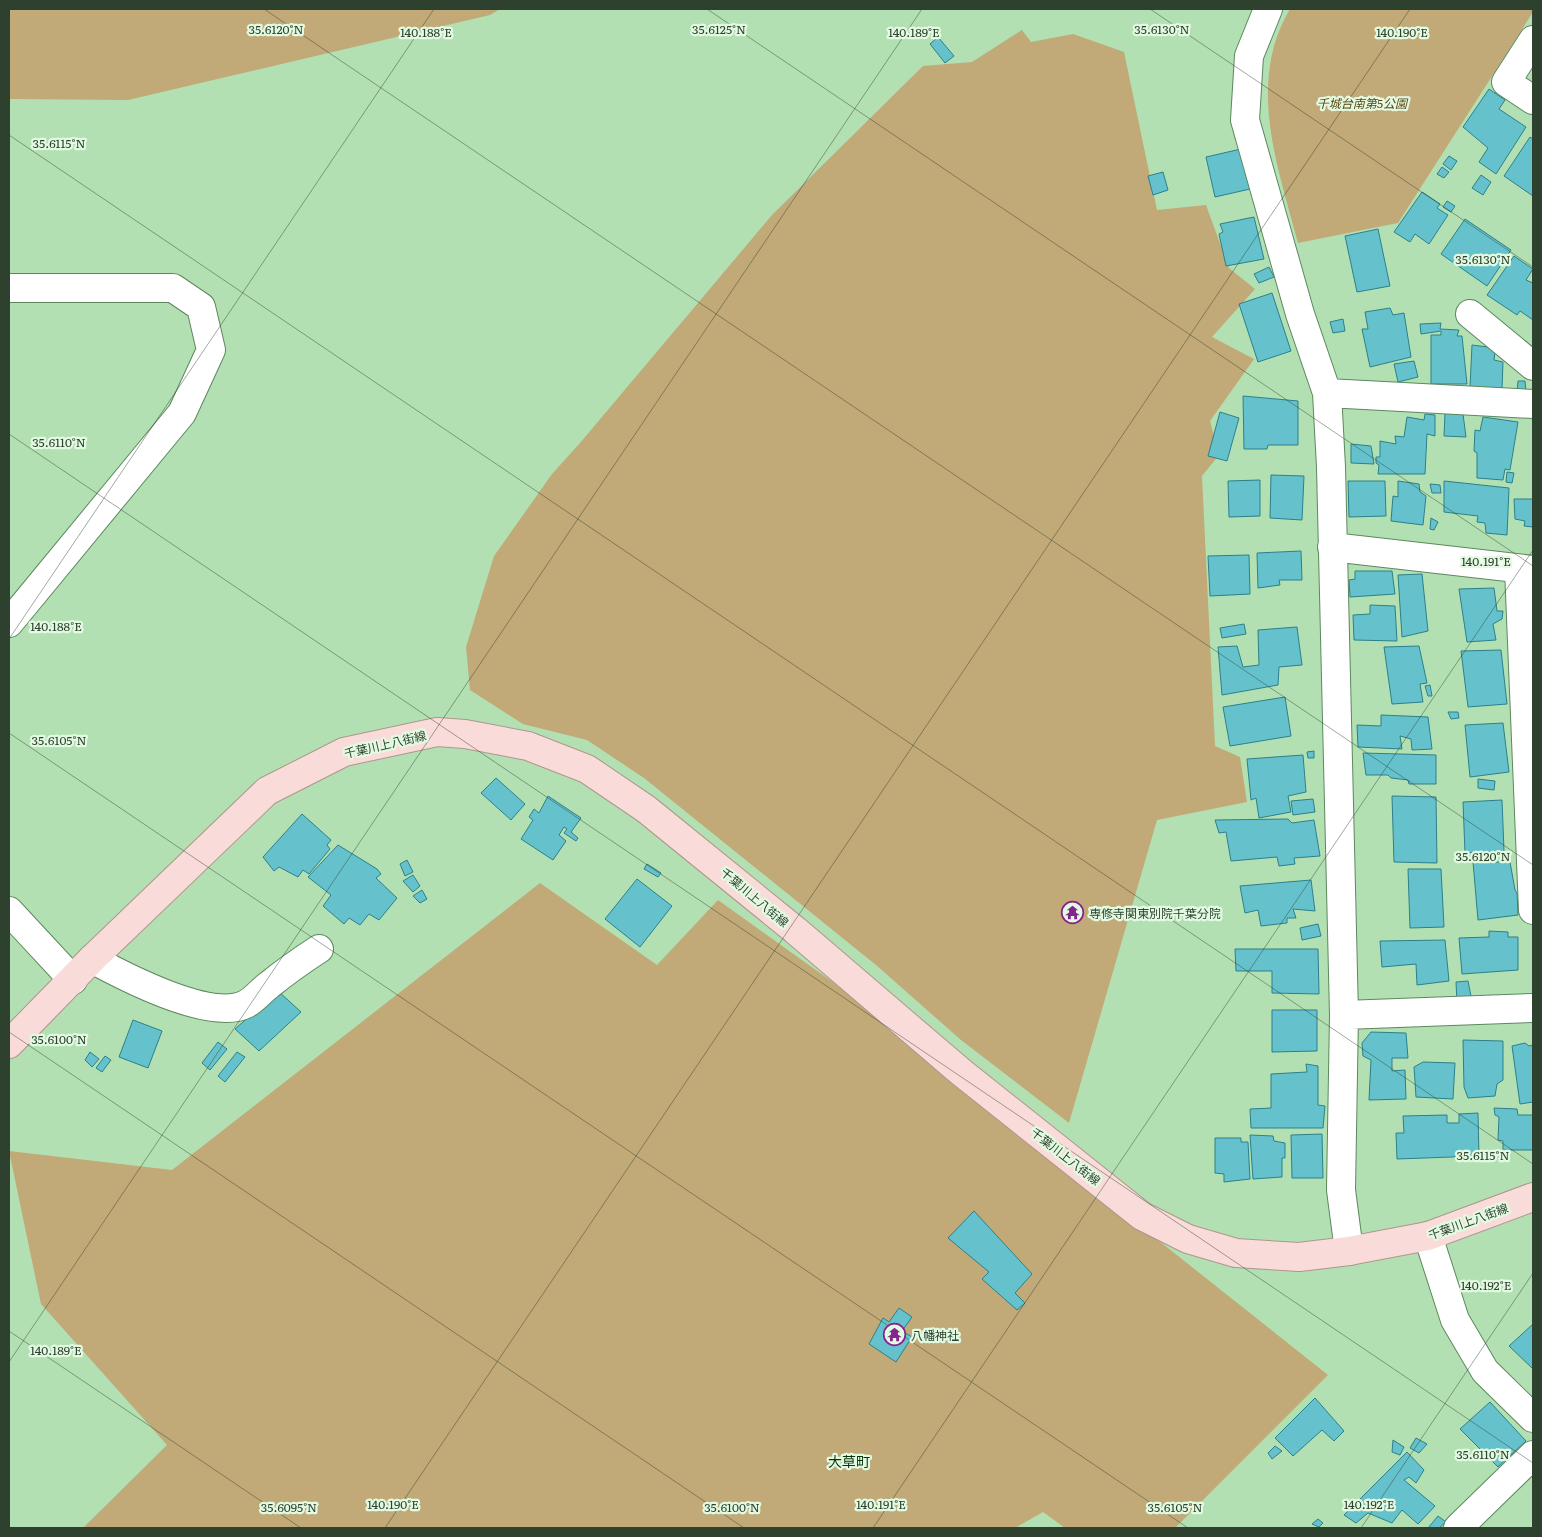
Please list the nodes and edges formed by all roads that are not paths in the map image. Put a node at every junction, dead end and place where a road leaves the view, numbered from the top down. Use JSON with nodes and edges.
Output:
{"nodes":[{"id":1,"x":1268,"y":9,"type":"edge"},
{"id":2,"x":1533,"y":40,"type":"edge"},
{"id":3,"x":1533,"y":100,"type":"edge"},
{"id":4,"x":9,"y":288,"type":"edge"},
{"id":5,"x":1470,"y":314,"type":"dead end"},
{"id":6,"x":1533,"y":366,"type":"edge"},
{"id":7,"x":1327,"y":393,"type":"junction"},
{"id":8,"x":1533,"y":404,"type":"edge"},
{"id":9,"x":1332,"y":547,"type":"junction"},
{"id":10,"x":1526,"y":569,"type":"edge"},
{"id":11,"x":9,"y":623,"type":"edge"},
{"id":12,"x":1530,"y":737,"type":"edge"},
{"id":13,"x":1533,"y":910,"type":"edge"},
{"id":14,"x":9,"y":911,"type":"edge"},
{"id":15,"x":319,"y":949,"type":"dead end"},
{"id":16,"x":92,"y":959,"type":"junction"},
{"id":17,"x":73,"y":980,"type":"junction"},
{"id":18,"x":1533,"y":1008,"type":"edge"},
{"id":19,"x":1344,"y":1015,"type":"junction"},
{"id":20,"x":9,"y":1044,"type":"edge"},
{"id":21,"x":1533,"y":1197,"type":"edge"},
{"id":22,"x":1428,"y":1236,"type":"junction"},
{"id":23,"x":1349,"y":1251,"type":"junction"},
{"id":24,"x":1533,"y":1418,"type":"edge"},
{"id":25,"x":1533,"y":1455,"type":"edge"},
{"id":26,"x":1458,"y":1528,"type":"edge"}],
"edges":[{"from":1,"to":7,"type":"street"},
{"from":2,"to":3,"type":"street"},
{"from":4,"to":11,"type":"street"},
{"from":5,"to":6,"type":"street"},
{"from":7,"to":8,"type":"street"},
{"from":7,"to":9,"type":"street"},
{"from":9,"to":10,"type":"street"},
{"from":9,"to":19,"type":"street"},
{"from":10,"to":12,"type":"street"},
{"from":12,"to":13,"type":"street"},
{"from":14,"to":17,"type":"street"},
{"from":15,"to":16,"type":"street"},
{"from":16,"to":17,"type":"main road","name":"千葉川上八街線"},
{"from":16,"to":23,"type":"main road","name":"千葉川上八街線"},
{"from":17,"to":20,"type":"main road","name":"千葉川上八街線"},
{"from":18,"to":19,"type":"street"},
{"from":19,"to":23,"type":"street"},
{"from":21,"to":22,"type":"main road","name":"千葉川上八街線"},
{"from":22,"to":23,"type":"main road","name":"千葉川上八街線"},
{"from":22,"to":24,"type":"street"},
{"from":25,"to":26,"type":"street"}]}
